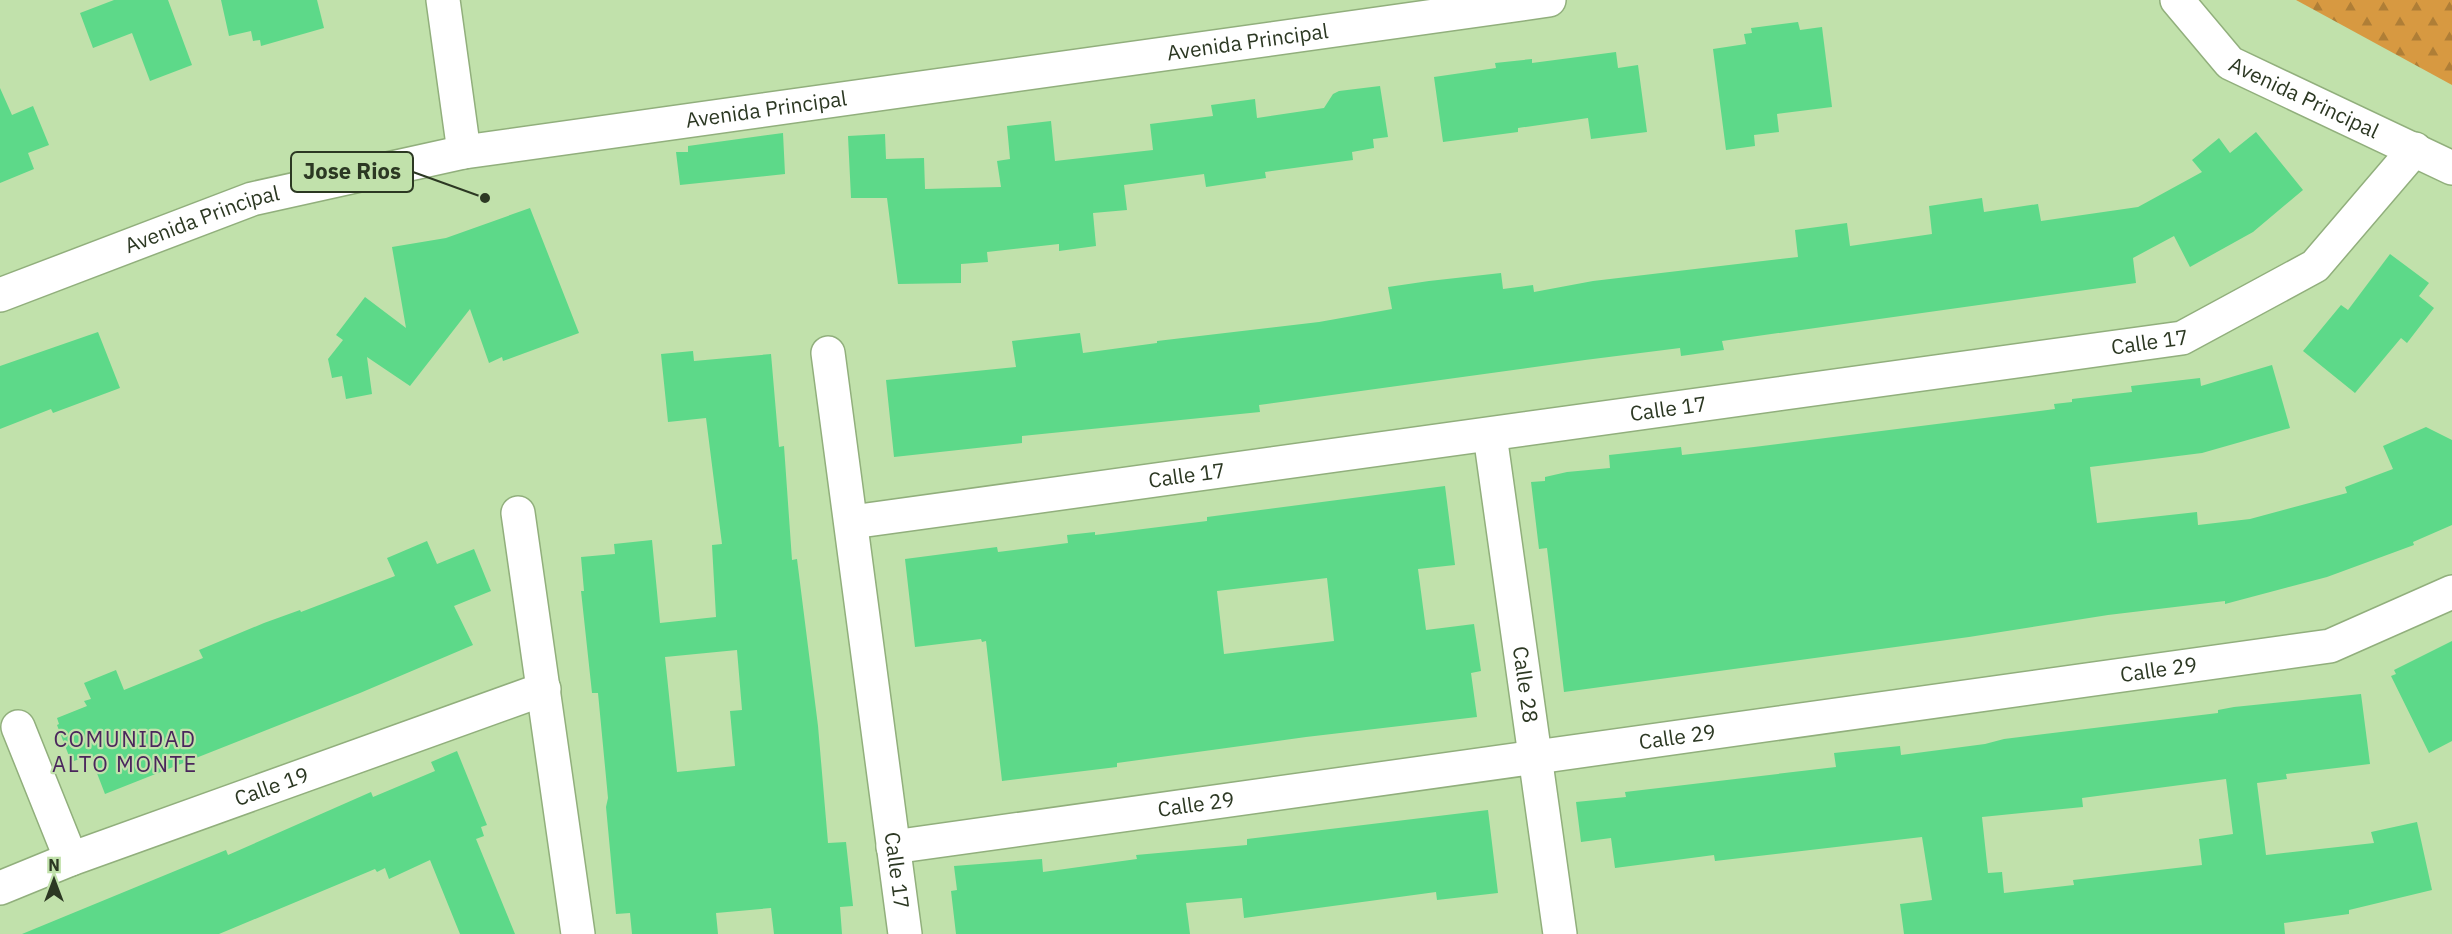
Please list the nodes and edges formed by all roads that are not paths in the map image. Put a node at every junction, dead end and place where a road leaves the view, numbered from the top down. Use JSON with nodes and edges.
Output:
{"nodes":[{"id":1,"x":443,"y":0,"type":"edge"},
{"id":2,"x":1549,"y":0,"type":"edge"},
{"id":3,"x":2177,"y":0,"type":"edge"},
{"id":4,"x":2415,"y":149,"type":"junction"},
{"id":5,"x":464,"y":152,"type":"junction"},
{"id":6,"x":2452,"y":168,"type":"edge"},
{"id":7,"x":0,"y":296,"type":"edge"},
{"id":8,"x":828,"y":353,"type":"dead end"},
{"id":9,"x":1490,"y":435,"type":"junction"},
{"id":10,"x":518,"y":513,"type":"dead end"},
{"id":11,"x":852,"y":522,"type":"junction"},
{"id":12,"x":2452,"y":592,"type":"edge"},
{"id":13,"x":544,"y":689,"type":"junction"},
{"id":14,"x":18,"y":727,"type":"dead end"},
{"id":15,"x":1537,"y":759,"type":"junction"},
{"id":16,"x":894,"y":848,"type":"junction"},
{"id":17,"x":71,"y":859,"type":"junction"},
{"id":18,"x":0,"y":888,"type":"edge"},
{"id":19,"x":578,"y":934,"type":"edge"},
{"id":20,"x":905,"y":934,"type":"edge"},
{"id":21,"x":1560,"y":934,"type":"edge"}],
"edges":[{"from":1,"to":5,"type":"street"},
{"from":2,"to":5,"type":"street","name":"Avenida Principal"},
{"from":3,"to":4,"type":"street","name":"Avenida Principal"},
{"from":4,"to":6,"type":"street","name":"Avenida Principal"},
{"from":4,"to":9,"type":"street","name":"Calle 17"},
{"from":5,"to":7,"type":"street","name":"Avenida Principal"},
{"from":8,"to":11,"type":"street","name":"Calle 17"},
{"from":9,"to":11,"type":"street","name":"Calle 17"},
{"from":9,"to":15,"type":"street","name":"Calle 28"},
{"from":10,"to":13,"type":"street"},
{"from":11,"to":16,"type":"street","name":"Calle 17"},
{"from":12,"to":15,"type":"street","name":"Calle 29"},
{"from":13,"to":17,"type":"street","name":"Calle 19"},
{"from":13,"to":19,"type":"street"},
{"from":14,"to":17,"type":"street"},
{"from":15,"to":16,"type":"street","name":"Calle 29"},
{"from":15,"to":21,"type":"street","name":"Calle 28"},
{"from":16,"to":20,"type":"street","name":"Calle 17"},
{"from":17,"to":18,"type":"street","name":"Calle 19"}]}
